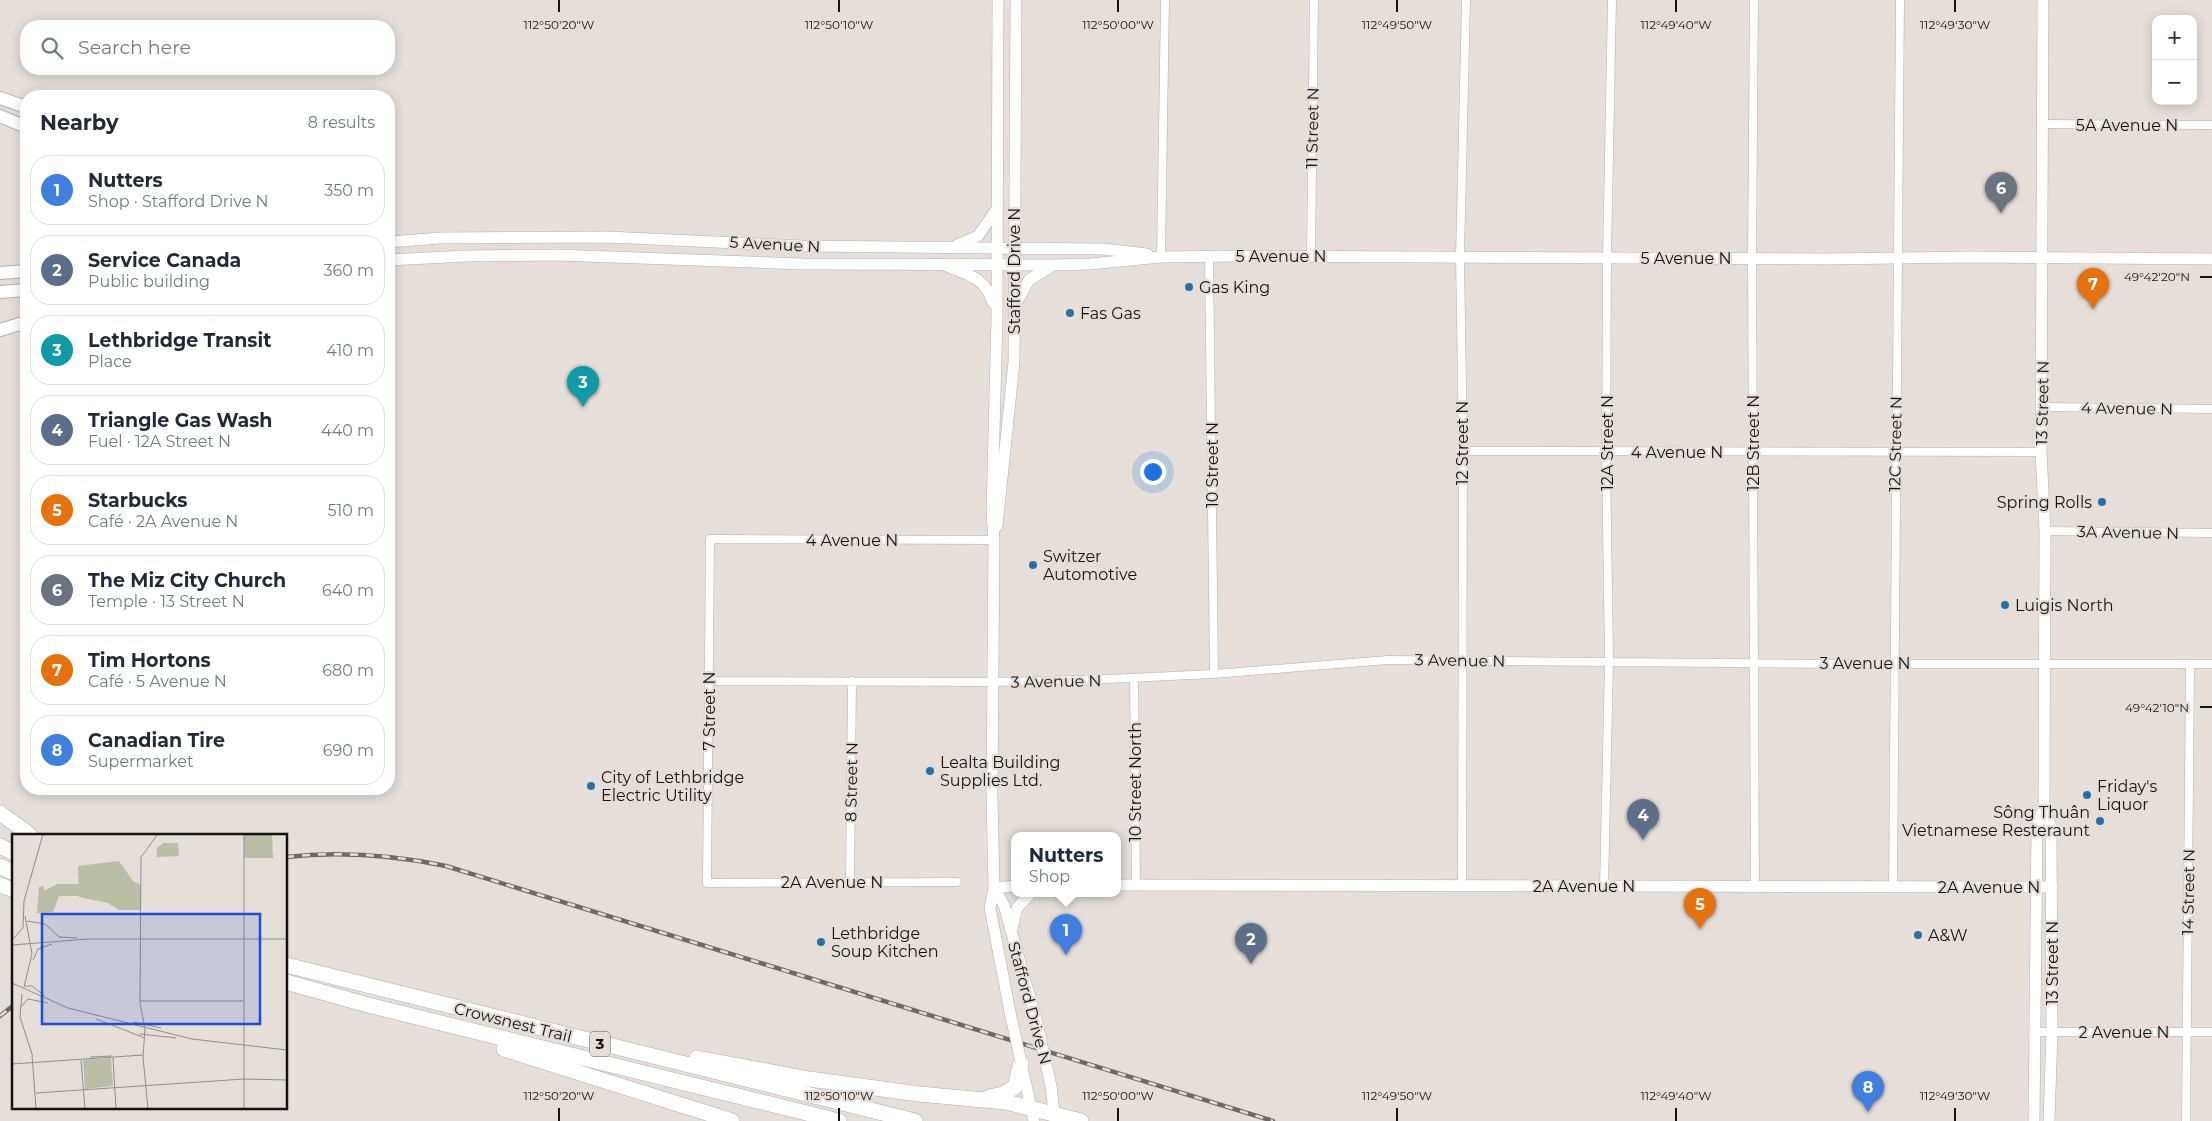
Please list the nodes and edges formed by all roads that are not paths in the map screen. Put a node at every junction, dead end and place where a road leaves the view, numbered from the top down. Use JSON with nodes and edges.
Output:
{"nodes":[{"id":1,"x":998,"y":0,"type":"edge"},
{"id":2,"x":1016,"y":0,"type":"edge"},
{"id":3,"x":1164,"y":0,"type":"edge"},
{"id":4,"x":1314,"y":0,"type":"edge"},
{"id":5,"x":1466,"y":0,"type":"edge"},
{"id":6,"x":1612,"y":0,"type":"edge"},
{"id":7,"x":1754,"y":0,"type":"edge"},
{"id":8,"x":1900,"y":0,"type":"edge"},
{"id":9,"x":2043,"y":0,"type":"edge"},
{"id":10,"x":0,"y":98,"type":"edge"},
{"id":11,"x":20,"y":105,"type":"edge"},
{"id":12,"x":0,"y":116,"type":"edge"},
{"id":13,"x":20,"y":124,"type":"edge"},
{"id":14,"x":2043,"y":124,"type":"junction"},
{"id":15,"x":2212,"y":125,"type":"edge"},
{"id":16,"x":998,"y":207,"type":"junction"},
{"id":17,"x":395,"y":242,"type":"edge"},
{"id":18,"x":948,"y":247,"type":"junction"},
{"id":19,"x":998,"y":248,"type":"junction"},
{"id":20,"x":1014,"y":248,"type":"junction"},
{"id":21,"x":1209,"y":256,"type":"junction"},
{"id":22,"x":1310,"y":256,"type":"junction"},
{"id":23,"x":1460,"y":257,"type":"junction"},
{"id":24,"x":1161,"y":258,"type":"junction"},
{"id":25,"x":1607,"y":258,"type":"junction"},
{"id":26,"x":2042,"y":258,"type":"junction"},
{"id":27,"x":1752,"y":259,"type":"junction"},
{"id":28,"x":1898,"y":259,"type":"junction"},
{"id":29,"x":2212,"y":259,"type":"edge"},
{"id":30,"x":395,"y":260,"type":"edge"},
{"id":31,"x":940,"y":264,"type":"junction"},
{"id":32,"x":997,"y":264,"type":"junction"},
{"id":33,"x":1013,"y":264,"type":"junction"},
{"id":34,"x":1053,"y":265,"type":"junction"},
{"id":35,"x":20,"y":271,"type":"edge"},
{"id":36,"x":0,"y":273,"type":"edge"},
{"id":37,"x":20,"y":290,"type":"edge"},
{"id":38,"x":0,"y":292,"type":"edge"},
{"id":39,"x":1013,"y":308,"type":"junction"},
{"id":40,"x":997,"y":316,"type":"junction"},
{"id":41,"x":20,"y":324,"type":"edge"},
{"id":42,"x":0,"y":330,"type":"edge"},
{"id":43,"x":2042,"y":407,"type":"junction"},
{"id":44,"x":2212,"y":409,"type":"edge"},
{"id":45,"x":1463,"y":451,"type":"junction"},
{"id":46,"x":1606,"y":452,"type":"junction"},
{"id":47,"x":1754,"y":452,"type":"junction"},
{"id":48,"x":1895,"y":452,"type":"junction"},
{"id":49,"x":2041,"y":452,"type":"junction"},
{"id":50,"x":2045,"y":531,"type":"junction"},
{"id":51,"x":2212,"y":533,"type":"edge"},
{"id":52,"x":710,"y":539,"type":"joint"},
{"id":53,"x":994,"y":540,"type":"junction"},
{"id":54,"x":1462,"y":660,"type":"junction"},
{"id":55,"x":1609,"y":661,"type":"junction"},
{"id":56,"x":1754,"y":663,"type":"junction"},
{"id":57,"x":1894,"y":663,"type":"junction"},
{"id":58,"x":2044,"y":664,"type":"junction"},
{"id":59,"x":2190,"y":664,"type":"junction"},
{"id":60,"x":2212,"y":664,"type":"edge"},
{"id":61,"x":1214,"y":674,"type":"junction"},
{"id":62,"x":1134,"y":678,"type":"junction"},
{"id":63,"x":709,"y":681,"type":"junction"},
{"id":64,"x":852,"y":681,"type":"junction"},
{"id":65,"x":994,"y":682,"type":"junction"},
{"id":66,"x":2044,"y":807,"type":"junction"},
{"id":67,"x":0,"y":813,"type":"edge"},
{"id":68,"x":29,"y":834,"type":"edge"},
{"id":69,"x":0,"y":846,"type":"edge"},
{"id":70,"x":12,"y":852,"type":"edge"},
{"id":71,"x":0,"y":866,"type":"edge"},
{"id":72,"x":12,"y":872,"type":"edge"},
{"id":73,"x":850,"y":882,"type":"junction"},
{"id":74,"x":958,"y":882,"type":"dead end"},
{"id":75,"x":708,"y":883,"type":"joint"},
{"id":76,"x":0,"y":885,"type":"edge"},
{"id":77,"x":1121,"y":885,"type":"edge"},
{"id":78,"x":1136,"y":885,"type":"junction"},
{"id":79,"x":1011,"y":886,"type":"edge"},
{"id":80,"x":1462,"y":886,"type":"junction"},
{"id":81,"x":1604,"y":886,"type":"junction"},
{"id":82,"x":1755,"y":886,"type":"junction"},
{"id":83,"x":1893,"y":887,"type":"junction"},
{"id":84,"x":2037,"y":887,"type":"junction"},
{"id":85,"x":2052,"y":887,"type":"junction"},
{"id":86,"x":994,"y":888,"type":"junction"},
{"id":87,"x":12,"y":889,"type":"edge"},
{"id":88,"x":1027,"y":897,"type":"edge"},
{"id":89,"x":1011,"y":933,"type":"junction"},
{"id":90,"x":288,"y":964,"type":"edge"},
{"id":91,"x":288,"y":983,"type":"edge"},
{"id":92,"x":288,"y":988,"type":"edge"},
{"id":93,"x":368,"y":1005,"type":"junction"},
{"id":94,"x":478,"y":1014,"type":"junction"},
{"id":95,"x":2035,"y":1032,"type":"junction"},
{"id":96,"x":2052,"y":1032,"type":"junction"},
{"id":97,"x":2212,"y":1032,"type":"edge"},
{"id":98,"x":2187,"y":1033,"type":"junction"},
{"id":99,"x":1021,"y":1072,"type":"junction"},
{"id":100,"x":978,"y":1098,"type":"junction"},
{"id":101,"x":1032,"y":1114,"type":"edge"},
{"id":102,"x":1055,"y":1117,"type":"edge"},
{"id":103,"x":732,"y":1121,"type":"edge"},
{"id":104,"x":839,"y":1121,"type":"edge"},
{"id":105,"x":915,"y":1121,"type":"edge"},
{"id":106,"x":1081,"y":1121,"type":"edge"},
{"id":107,"x":2034,"y":1121,"type":"edge"},
{"id":108,"x":2049,"y":1121,"type":"edge"},
{"id":109,"x":2186,"y":1121,"type":"edge"}],
"edges":[{"from":1,"to":16,"type":"main road","name":"Stafford Drive N"},
{"from":2,"to":20,"type":"main road","name":"Stafford Drive N"},
{"from":3,"to":24,"type":"street"},
{"from":4,"to":22,"type":"street","name":"11 Street N"},
{"from":5,"to":23,"type":"street","name":"12 Street N"},
{"from":6,"to":25,"type":"street","name":"12A Street N"},
{"from":7,"to":27,"type":"street","name":"12B Street N"},
{"from":8,"to":28,"type":"street","name":"12C Street N"},
{"from":9,"to":14,"type":"main road","name":"13 Street N"},
{"from":10,"to":11,"type":"main road"},
{"from":12,"to":13,"type":"main road"},
{"from":14,"to":15,"type":"street","name":"5A Avenue N"},
{"from":14,"to":26,"type":"main road","name":"13 Street N"},
{"from":16,"to":18,"type":"main road"},
{"from":16,"to":19,"type":"main road","name":"Stafford Drive N"},
{"from":17,"to":18,"type":"main road","name":"5 Avenue N"},
{"from":18,"to":19,"type":"main road","name":"5 Avenue N"},
{"from":19,"to":20,"type":"main road","name":"5 Avenue N"},
{"from":19,"to":32,"type":"main road","name":"Stafford Drive N"},
{"from":20,"to":24,"type":"main road","name":"5 Avenue N"},
{"from":20,"to":33,"type":"main road","name":"Stafford Drive N"},
{"from":21,"to":22,"type":"main road","name":"5 Avenue N"},
{"from":21,"to":24,"type":"main road","name":"5 Avenue N"},
{"from":21,"to":61,"type":"street","name":"10 Street N"},
{"from":22,"to":23,"type":"main road","name":"5 Avenue N"},
{"from":23,"to":25,"type":"main road","name":"5 Avenue N"},
{"from":23,"to":45,"type":"street","name":"12 Street N"},
{"from":24,"to":34,"type":"main road","name":"5 Avenue N"},
{"from":25,"to":27,"type":"main road","name":"5 Avenue N"},
{"from":25,"to":46,"type":"street","name":"12A Street N"},
{"from":26,"to":28,"type":"main road","name":"5 Avenue N"},
{"from":26,"to":29,"type":"main road","name":"5 Avenue N"},
{"from":26,"to":43,"type":"main road","name":"13 Street N"},
{"from":27,"to":28,"type":"main road","name":"5 Avenue N"},
{"from":27,"to":47,"type":"street","name":"12B Street N"},
{"from":28,"to":48,"type":"street","name":"12C Street N"},
{"from":30,"to":31,"type":"main road","name":"5 Avenue N"},
{"from":31,"to":32,"type":"main road","name":"5 Avenue N"},
{"from":31,"to":40,"type":"main road"},
{"from":32,"to":33,"type":"main road","name":"5 Avenue N"},
{"from":32,"to":40,"type":"main road","name":"Stafford Drive N"},
{"from":33,"to":34,"type":"main road","name":"5 Avenue N"},
{"from":33,"to":39,"type":"main road","name":"Stafford Drive N"},
{"from":34,"to":39,"type":"main road"},
{"from":35,"to":36,"type":"main road"},
{"from":37,"to":38,"type":"main road"},
{"from":39,"to":53,"type":"main road","name":"Stafford Drive N"},
{"from":40,"to":53,"type":"main road","name":"Stafford Drive N"},
{"from":41,"to":42,"type":"main road"},
{"from":43,"to":44,"type":"street","name":"4 Avenue N"},
{"from":43,"to":49,"type":"main road","name":"13 Street N"},
{"from":45,"to":46,"type":"street","name":"4 Avenue N"},
{"from":45,"to":54,"type":"street","name":"12 Street N"},
{"from":46,"to":47,"type":"street","name":"4 Avenue N"},
{"from":46,"to":55,"type":"street","name":"12A Street N"},
{"from":47,"to":48,"type":"street","name":"4 Avenue N"},
{"from":47,"to":56,"type":"street","name":"12B Street N"},
{"from":48,"to":49,"type":"street","name":"4 Avenue N"},
{"from":48,"to":57,"type":"street","name":"12C Street N"},
{"from":49,"to":50,"type":"main road","name":"13 Street N"},
{"from":50,"to":51,"type":"street","name":"3A Avenue N"},
{"from":50,"to":58,"type":"main road","name":"13 Street N"},
{"from":52,"to":53,"type":"street","name":"4 Avenue N"},
{"from":52,"to":63,"type":"street","name":"7 Street N"},
{"from":53,"to":65,"type":"main road","name":"Stafford Drive N"},
{"from":54,"to":55,"type":"street","name":"3 Avenue N"},
{"from":54,"to":61,"type":"street","name":"3 Avenue N"},
{"from":54,"to":80,"type":"street","name":"12 Street N"},
{"from":55,"to":56,"type":"street","name":"3 Avenue N"},
{"from":55,"to":81,"type":"street","name":"12A Street N"},
{"from":56,"to":57,"type":"street","name":"3 Avenue N"},
{"from":56,"to":82,"type":"street","name":"12B Street N"},
{"from":57,"to":58,"type":"street","name":"3 Avenue N"},
{"from":57,"to":83,"type":"street","name":"12C Street N"},
{"from":58,"to":59,"type":"street","name":"3 Avenue N"},
{"from":58,"to":66,"type":"main road","name":"13 Street N"},
{"from":59,"to":60,"type":"street","name":"3 Avenue N"},
{"from":59,"to":98,"type":"street","name":"14 Street N"},
{"from":61,"to":62,"type":"street","name":"3 Avenue N"},
{"from":62,"to":65,"type":"street","name":"3 Avenue N"},
{"from":62,"to":78,"type":"street","name":"10 Street North"},
{"from":63,"to":64,"type":"street","name":"3 Avenue N"},
{"from":63,"to":75,"type":"street","name":"7 Street N"},
{"from":64,"to":65,"type":"street","name":"3 Avenue N"},
{"from":64,"to":73,"type":"street","name":"8 Street N"},
{"from":65,"to":86,"type":"main road","name":"Stafford Drive N"},
{"from":66,"to":84,"type":"main road","name":"13 Street N"},
{"from":66,"to":85,"type":"main road","name":"13 Street N"},
{"from":67,"to":68,"type":"highway"},
{"from":69,"to":70,"type":"highway"},
{"from":71,"to":72,"type":"highway"},
{"from":73,"to":74,"type":"street","name":"2A Avenue N"},
{"from":73,"to":75,"type":"street","name":"2A Avenue N"},
{"from":76,"to":87,"type":"highway"},
{"from":77,"to":78,"type":"main road","name":"2A Avenue N"},
{"from":78,"to":80,"type":"main road","name":"2A Avenue N"},
{"from":79,"to":86,"type":"main road"},
{"from":80,"to":81,"type":"main road","name":"2A Avenue N"},
{"from":81,"to":82,"type":"main road","name":"2A Avenue N"},
{"from":82,"to":83,"type":"main road","name":"2A Avenue N"},
{"from":83,"to":84,"type":"main road","name":"2A Avenue N"},
{"from":84,"to":85,"type":"main road","name":"2A Avenue N"},
{"from":84,"to":95,"type":"main road","name":"13 Street N"},
{"from":85,"to":96,"type":"main road","name":"13 Street N"},
{"from":86,"to":89,"type":"main road","name":"Stafford Drive N"},
{"from":86,"to":99,"type":"main road","name":"Stafford Drive N","bridge":true},
{"from":88,"to":89,"type":"main road"},
{"from":89,"to":102,"type":"main road","name":"Stafford Drive N","bridge":true},
{"from":90,"to":94,"type":"highway","name":"Crowsnest Trail","number":"3"},
{"from":91,"to":93,"type":"highway","name":"Crowsnest Trail","number":"3"},
{"from":92,"to":93,"type":"highway"},
{"from":93,"to":103,"type":"highway"},
{"from":93,"to":104,"type":"highway","name":"Crowsnest Trail","number":"3"},
{"from":94,"to":100,"type":"highway"},
{"from":94,"to":105,"type":"highway","name":"Crowsnest Trail","number":"3"},
{"from":95,"to":96,"type":"street","name":"2 Avenue N"},
{"from":95,"to":107,"type":"main road","name":"13 Street N"},
{"from":96,"to":98,"type":"street","name":"2 Avenue N"},
{"from":96,"to":108,"type":"main road","name":"13 Street N"},
{"from":97,"to":98,"type":"street","name":"2 Avenue N"},
{"from":98,"to":109,"type":"street","name":"14 Street N"},
{"from":99,"to":100,"type":"highway"},
{"from":99,"to":101,"type":"main road","name":"Stafford Drive N"},
{"from":100,"to":101,"type":"highway"},
{"from":101,"to":102,"type":"highway"},
{"from":102,"to":106,"type":"highway"}]}
